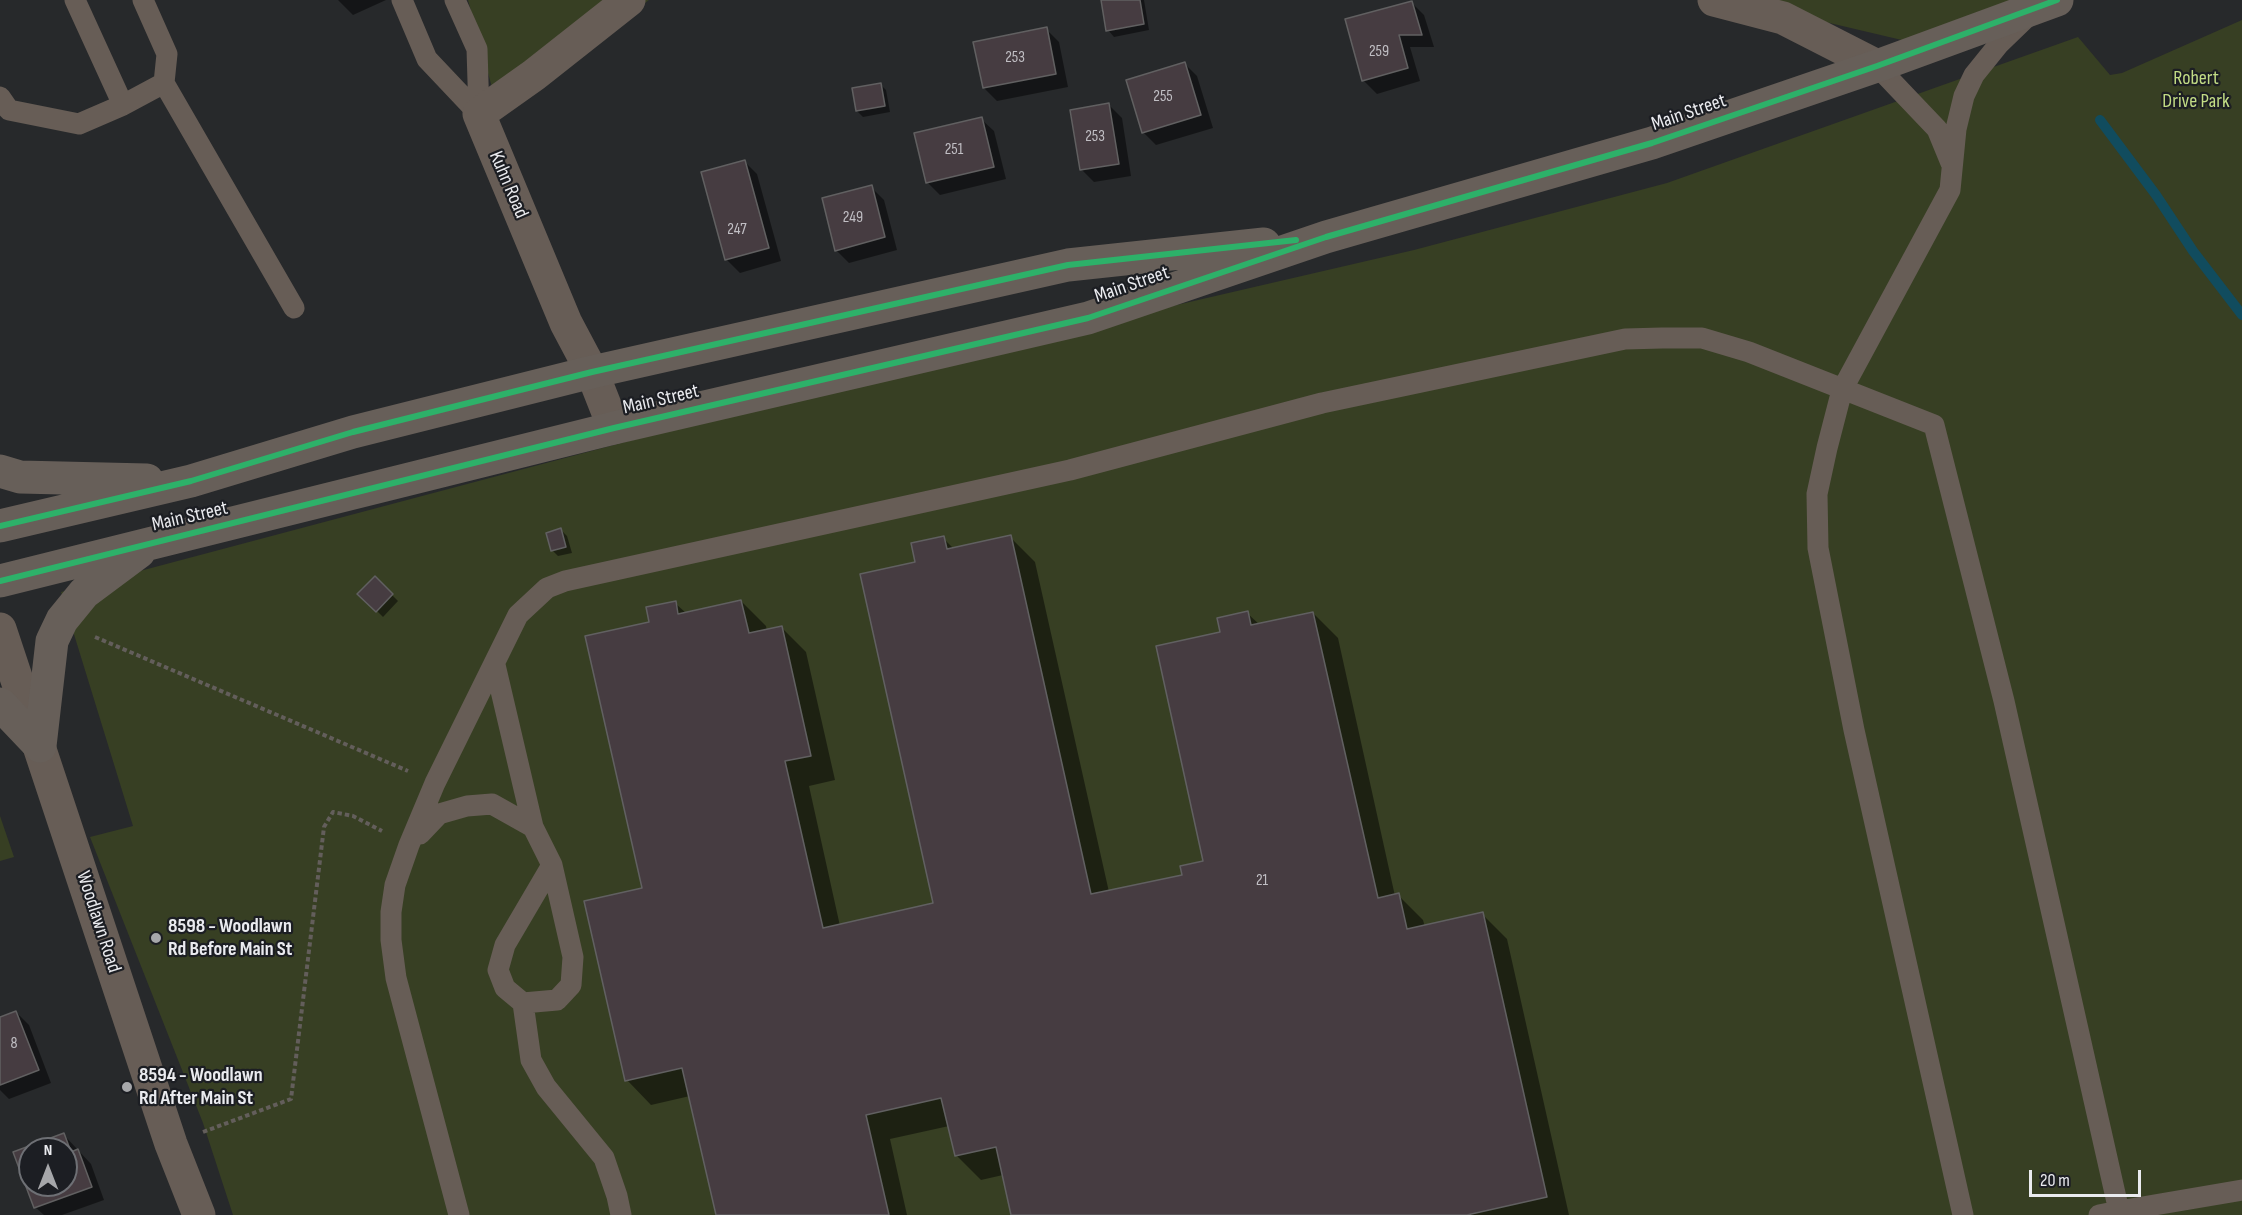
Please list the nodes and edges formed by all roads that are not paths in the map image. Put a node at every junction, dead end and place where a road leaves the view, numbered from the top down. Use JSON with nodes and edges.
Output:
{"nodes":[{"id":1,"x":75,"y":0,"type":"edge"},
{"id":2,"x":143,"y":0,"type":"edge"},
{"id":3,"x":402,"y":0,"type":"edge"},
{"id":4,"x":456,"y":0,"type":"edge"},
{"id":5,"x":629,"y":0,"type":"edge"},
{"id":6,"x":1714,"y":0,"type":"edge"},
{"id":7,"x":2047,"y":4,"type":"edge"},
{"id":8,"x":1877,"y":66,"type":"junction"},
{"id":9,"x":164,"y":83,"type":"junction"},
{"id":10,"x":0,"y":97,"type":"edge"},
{"id":11,"x":123,"y":105,"type":"junction"},
{"id":12,"x":479,"y":114,"type":"junction"},
{"id":13,"x":1952,"y":167,"type":"junction"},
{"id":14,"x":1326,"y":237,"type":"junction"},
{"id":15,"x":294,"y":308,"type":"dead end"},
{"id":16,"x":592,"y":372,"type":"junction"},
{"id":17,"x":1842,"y":390,"type":"junction"},
{"id":18,"x":614,"y":428,"type":"junction"},
{"id":19,"x":0,"y":471,"type":"edge"},
{"id":20,"x":191,"y":481,"type":"junction"},
{"id":21,"x":0,"y":526,"type":"edge"},
{"id":22,"x":148,"y":544,"type":"junction"},
{"id":23,"x":0,"y":581,"type":"edge"},
{"id":24,"x":0,"y":629,"type":"edge"},
{"id":25,"x":495,"y":665,"type":"junction"},
{"id":26,"x":0,"y":704,"type":"edge"},
{"id":27,"x":40,"y":746,"type":"junction"},
{"id":28,"x":533,"y":827,"type":"junction"},
{"id":29,"x":409,"y":845,"type":"junction"},
{"id":30,"x":552,"y":865,"type":"junction"},
{"id":31,"x":523,"y":1003,"type":"junction"},
{"id":32,"x":2242,"y":1190,"type":"edge"},
{"id":33,"x":2109,"y":1213,"type":"edge"},
{"id":34,"x":199,"y":1215,"type":"edge"},
{"id":35,"x":459,"y":1215,"type":"edge"},
{"id":36,"x":621,"y":1215,"type":"edge"},
{"id":37,"x":1963,"y":1215,"type":"edge"}],
"edges":[{"from":1,"to":11,"type":"lane"},
{"from":2,"to":9,"type":"lane"},
{"from":3,"to":12,"type":"lane"},
{"from":4,"to":12,"type":"lane"},
{"from":5,"to":12,"type":"street"},
{"from":6,"to":8,"type":"street"},
{"from":7,"to":8,"type":"main road","name":"Main Street"},
{"from":7,"to":13,"type":"lane"},
{"from":8,"to":13,"type":"lane"},
{"from":8,"to":14,"type":"main road","name":"Main Street"},
{"from":9,"to":11,"type":"lane"},
{"from":9,"to":15,"type":"lane"},
{"from":10,"to":11,"type":"lane"},
{"from":12,"to":16,"type":"street","name":"Kuhn Road"},
{"from":13,"to":17,"type":"lane"},
{"from":14,"to":16,"type":"main road","name":"Main Street"},
{"from":14,"to":18,"type":"main road","name":"Main Street"},
{"from":16,"to":18,"type":"street","name":"Kuhn Road"},
{"from":16,"to":20,"type":"main road","name":"Main Street"},
{"from":17,"to":25,"type":"lane"},
{"from":17,"to":33,"type":"lane"},
{"from":17,"to":37,"type":"lane"},
{"from":18,"to":22,"type":"main road","name":"Main Street"},
{"from":19,"to":20,"type":"main road"},
{"from":20,"to":21,"type":"main road","name":"Main Street"},
{"from":22,"to":23,"type":"main road","name":"Main Street"},
{"from":22,"to":27,"type":"main road"},
{"from":24,"to":27,"type":"street","name":"Woodlawn Road"},
{"from":25,"to":28,"type":"lane"},
{"from":25,"to":29,"type":"lane"},
{"from":26,"to":27,"type":"main road"},
{"from":27,"to":34,"type":"street","name":"Woodlawn Road"},
{"from":28,"to":29,"type":"lane"},
{"from":28,"to":30,"type":"lane"},
{"from":29,"to":35,"type":"lane"},
{"from":30,"to":31,"type":"lane"},
{"from":30,"to":31,"type":"lane"},
{"from":31,"to":36,"type":"lane"},
{"from":32,"to":33,"type":"lane"}]}
